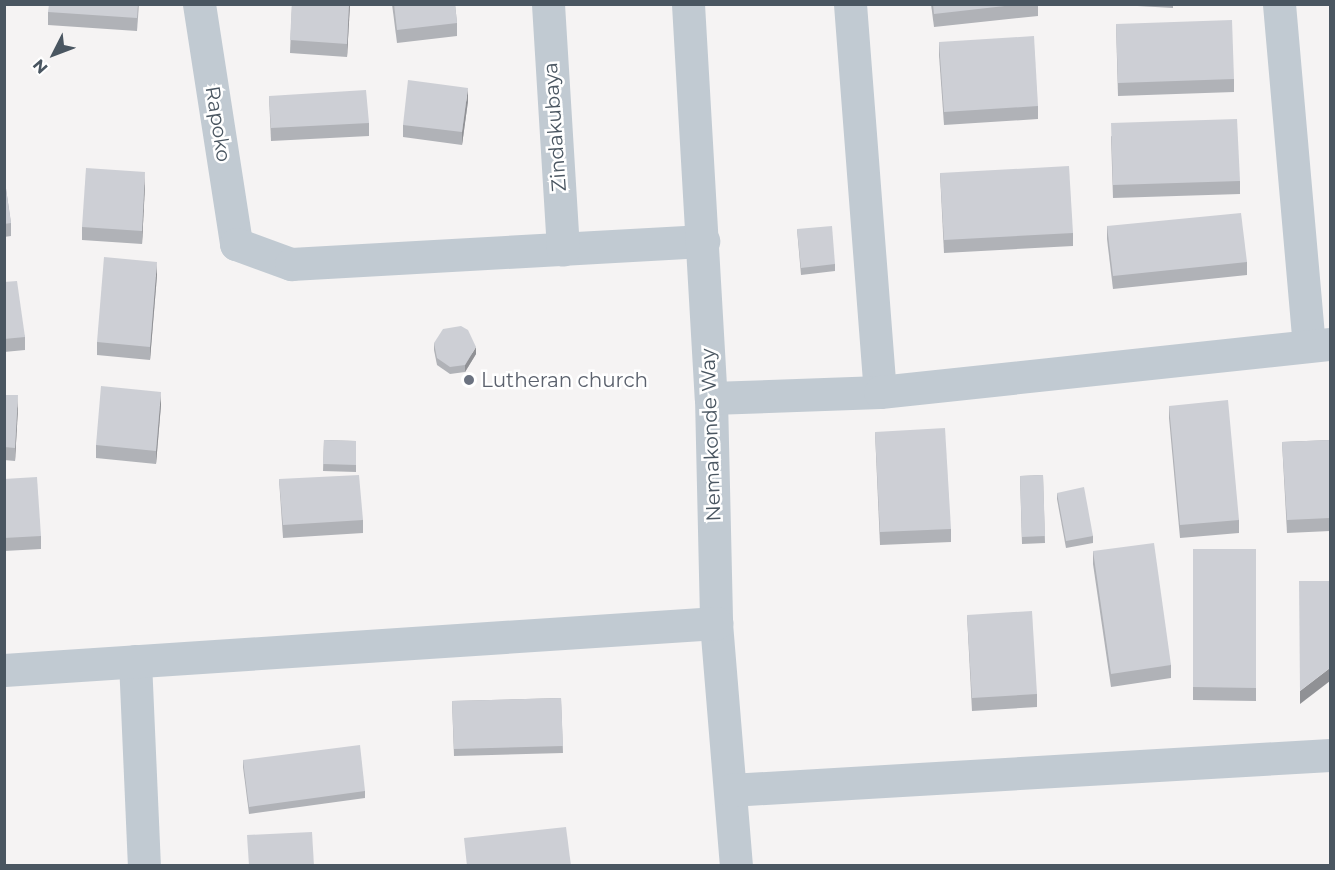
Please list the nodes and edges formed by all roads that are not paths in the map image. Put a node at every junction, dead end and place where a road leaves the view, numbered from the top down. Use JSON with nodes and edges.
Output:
{"nodes":[{"id":1,"x":199,"y":4,"type":"edge"},
{"id":2,"x":548,"y":4,"type":"edge"},
{"id":3,"x":688,"y":4,"type":"edge"},
{"id":4,"x":849,"y":4,"type":"edge"},
{"id":5,"x":1279,"y":4,"type":"edge"},
{"id":6,"x":703,"y":241,"type":"junction"},
{"id":7,"x":563,"y":250,"type":"junction"},
{"id":8,"x":1320,"y":344,"type":"edge"},
{"id":9,"x":880,"y":392,"type":"junction"},
{"id":10,"x":711,"y":398,"type":"junction"},
{"id":11,"x":716,"y":623,"type":"junction"},
{"id":12,"x":135,"y":661,"type":"junction"},
{"id":13,"x":4,"y":670,"type":"edge"},
{"id":14,"x":1330,"y":755,"type":"edge"},
{"id":15,"x":730,"y":790,"type":"junction"},
{"id":16,"x":144,"y":866,"type":"edge"},
{"id":17,"x":736,"y":866,"type":"edge"}],
"edges":[{"from":1,"to":7,"type":"street","name":"Rapoko"},
{"from":2,"to":7,"type":"street","name":"Zindakubaya"},
{"from":3,"to":6,"type":"street","name":"Nemakonde Way"},
{"from":4,"to":9,"type":"street"},
{"from":5,"to":8,"type":"street"},
{"from":6,"to":7,"type":"street"},
{"from":6,"to":10,"type":"street","name":"Nemakonde Way"},
{"from":8,"to":9,"type":"street"},
{"from":9,"to":10,"type":"street"},
{"from":10,"to":11,"type":"street","name":"Nemakonde Way"},
{"from":11,"to":12,"type":"street"},
{"from":11,"to":15,"type":"street","name":"Nemakonde Way"},
{"from":12,"to":13,"type":"street"},
{"from":12,"to":16,"type":"street"},
{"from":14,"to":15,"type":"street"},
{"from":15,"to":17,"type":"street","name":"Nemakonde Way"}]}
